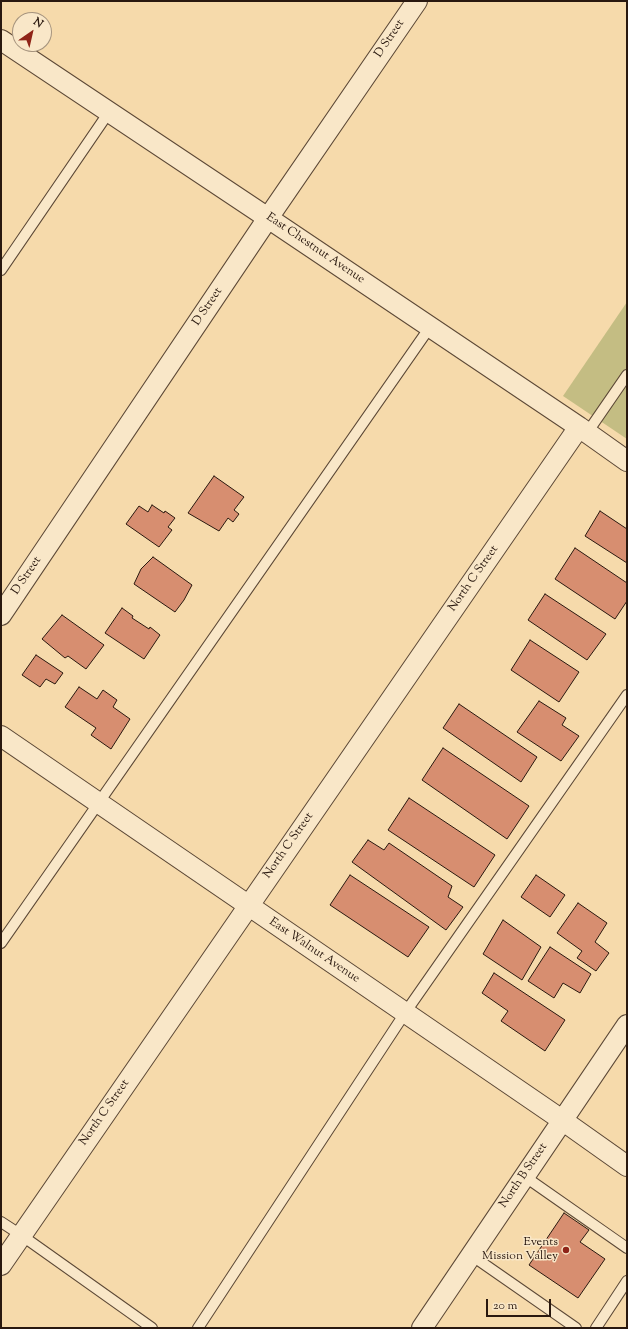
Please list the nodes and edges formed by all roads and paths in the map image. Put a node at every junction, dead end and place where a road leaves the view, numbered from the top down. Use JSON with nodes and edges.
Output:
{"nodes":[{"id":1,"x":416,"y":1,"type":"edge"},
{"id":2,"x":1,"y":40,"type":"edge"},
{"id":3,"x":109,"y":112,"type":"junction"},
{"id":4,"x":268,"y":218,"type":"junction"},
{"id":5,"x":1,"y":270,"type":"edge"},
{"id":6,"x":430,"y":327,"type":"junction"},
{"id":7,"x":627,"y":375,"type":"edge"},
{"id":8,"x":583,"y":430,"type":"junction"},
{"id":9,"x":627,"y":462,"type":"edge"},
{"id":10,"x":1,"y":615,"type":"edge"},
{"id":11,"x":627,"y":695,"type":"edge"},
{"id":12,"x":1,"y":736,"type":"edge"},
{"id":13,"x":100,"y":803,"type":"junction"},
{"id":14,"x":248,"y":906,"type":"junction"},
{"id":15,"x":1,"y":943,"type":"edge"},
{"id":16,"x":405,"y":1013,"type":"junction"},
{"id":17,"x":627,"y":1025,"type":"edge"},
{"id":18,"x":562,"y":1120,"type":"junction"},
{"id":19,"x":627,"y":1166,"type":"edge"},
{"id":20,"x":524,"y":1176,"type":"junction"},
{"id":21,"x":1,"y":1222,"type":"edge"},
{"id":22,"x":21,"y":1235,"type":"junction"},
{"id":23,"x":627,"y":1248,"type":"edge"},
{"id":24,"x":471,"y":1255,"type":"junction"},
{"id":25,"x":1,"y":1265,"type":"edge"},
{"id":26,"x":627,"y":1281,"type":"edge"},
{"id":27,"x":152,"y":1328,"type":"edge"},
{"id":28,"x":198,"y":1328,"type":"edge"},
{"id":29,"x":422,"y":1328,"type":"edge"},
{"id":30,"x":576,"y":1328,"type":"edge"},
{"id":31,"x":596,"y":1328,"type":"edge"}],
"edges":[{"from":1,"to":4,"type":"street","name":"D Street"},
{"from":2,"to":3,"type":"street","name":"East Chestnut Avenue"},
{"from":3,"to":4,"type":"street","name":"East Chestnut Avenue"},
{"from":3,"to":5,"type":"lane"},
{"from":4,"to":6,"type":"street","name":"East Chestnut Avenue"},
{"from":4,"to":10,"type":"street","name":"D Street"},
{"from":6,"to":8,"type":"street","name":"East Chestnut Avenue"},
{"from":6,"to":13,"type":"lane"},
{"from":7,"to":8,"type":"lane"},
{"from":8,"to":9,"type":"street","name":"East Chestnut Avenue"},
{"from":8,"to":14,"type":"street","name":"North C Street"},
{"from":11,"to":16,"type":"lane"},
{"from":12,"to":13,"type":"street","name":"East Walnut Avenue"},
{"from":13,"to":14,"type":"street","name":"East Walnut Avenue"},
{"from":13,"to":15,"type":"lane"},
{"from":14,"to":16,"type":"street","name":"East Walnut Avenue"},
{"from":14,"to":22,"type":"street","name":"North C Street"},
{"from":16,"to":18,"type":"street","name":"East Walnut Avenue"},
{"from":16,"to":28,"type":"lane"},
{"from":17,"to":18,"type":"street","name":"North B Street"},
{"from":18,"to":19,"type":"street","name":"East Walnut Avenue"},
{"from":18,"to":20,"type":"street","name":"North B Street"},
{"from":20,"to":23,"type":"lane"},
{"from":20,"to":24,"type":"street","name":"North B Street"},
{"from":21,"to":22,"type":"lane"},
{"from":22,"to":25,"type":"street","name":"North C Street"},
{"from":22,"to":27,"type":"lane"},
{"from":24,"to":29,"type":"street","name":"North B Street"},
{"from":24,"to":30,"type":"lane"},
{"from":26,"to":31,"type":"lane"}]}
